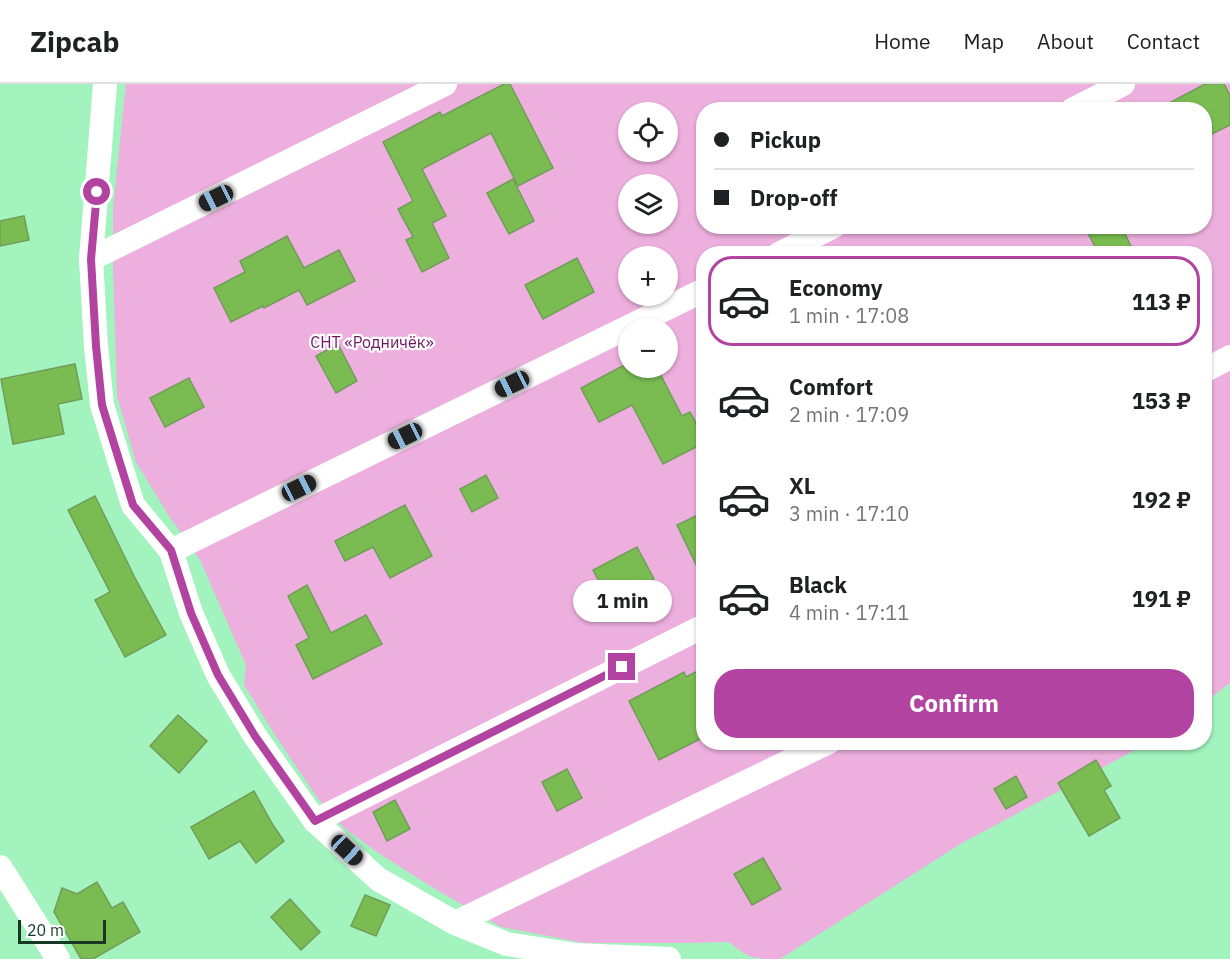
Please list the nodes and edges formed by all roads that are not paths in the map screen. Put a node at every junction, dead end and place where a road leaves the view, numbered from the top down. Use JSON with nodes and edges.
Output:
{"nodes":[{"id":1,"x":105,"y":84,"type":"edge"},
{"id":2,"x":445,"y":84,"type":"edge"},
{"id":3,"x":1123,"y":84,"type":"edge"},
{"id":4,"x":1088,"y":102,"type":"edge"},
{"id":5,"x":818,"y":234,"type":"edge"},
{"id":6,"x":795,"y":246,"type":"edge"},
{"id":7,"x":91,"y":259,"type":"junction"},
{"id":8,"x":696,"y":294,"type":"edge"},
{"id":9,"x":1230,"y":357,"type":"edge"},
{"id":10,"x":1212,"y":367,"type":"edge"},
{"id":11,"x":171,"y":550,"type":"junction"},
{"id":12,"x":696,"y":630,"type":"edge"},
{"id":13,"x":812,"y":750,"type":"edge"},
{"id":14,"x":315,"y":821,"type":"junction"},
{"id":15,"x":0,"y":867,"type":"edge"},
{"id":16,"x":455,"y":923,"type":"junction"},
{"id":17,"x":58,"y":959,"type":"edge"},
{"id":18,"x":669,"y":959,"type":"edge"}],
"edges":[{"from":1,"to":7,"type":"street"},
{"from":2,"to":7,"type":"street"},
{"from":3,"to":4,"type":"street"},
{"from":5,"to":6,"type":"street"},
{"from":7,"to":11,"type":"street"},
{"from":8,"to":11,"type":"street"},
{"from":9,"to":10,"type":"street"},
{"from":11,"to":14,"type":"street"},
{"from":12,"to":14,"type":"street"},
{"from":13,"to":16,"type":"street"},
{"from":14,"to":16,"type":"street"},
{"from":15,"to":17,"type":"street"},
{"from":16,"to":18,"type":"street"}]}
